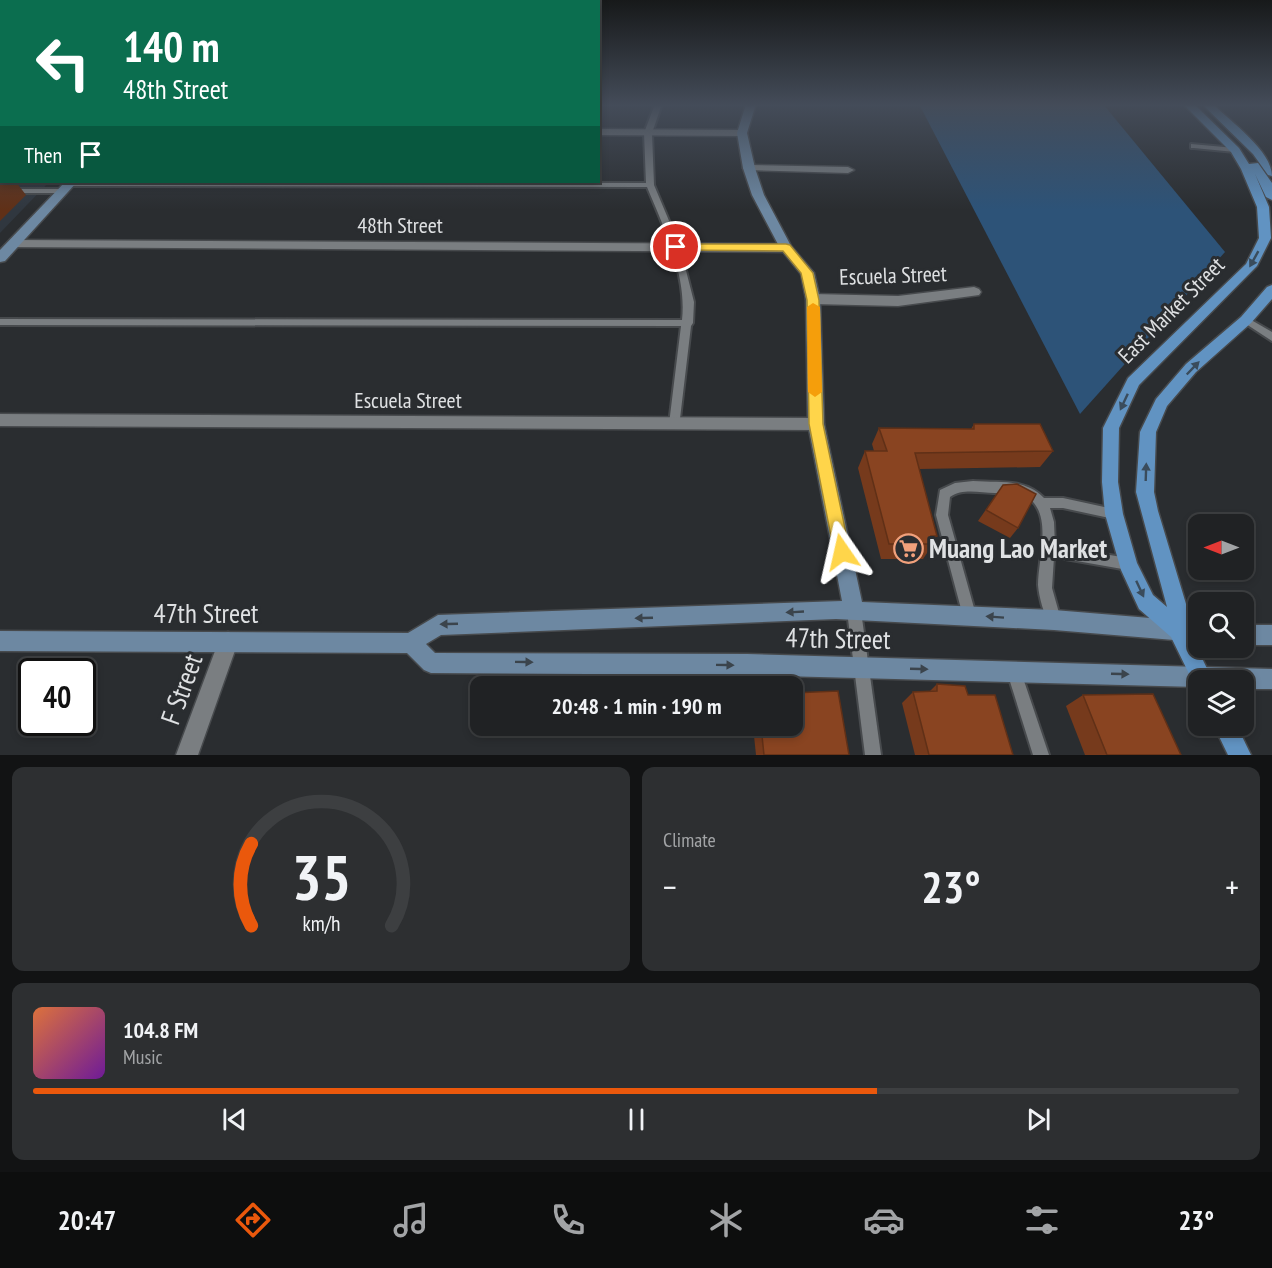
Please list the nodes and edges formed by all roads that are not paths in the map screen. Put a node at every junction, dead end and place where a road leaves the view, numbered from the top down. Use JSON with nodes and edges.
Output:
{"nodes":[{"id":1,"x":648,"y":139,"type":"edge"},
{"id":2,"x":743,"y":139,"type":"edge"},
{"id":3,"x":1224,"y":139,"type":"edge"},
{"id":4,"x":1244,"y":139,"type":"edge"},
{"id":5,"x":1194,"y":146,"type":"dead end"},
{"id":6,"x":1235,"y":150,"type":"junction"},
{"id":7,"x":749,"y":168,"type":"junction"},
{"id":8,"x":848,"y":170,"type":"dead end"},
{"id":9,"x":1272,"y":173,"type":"edge"},
{"id":10,"x":650,"y":184,"type":"junction"},
{"id":11,"x":68,"y":185,"type":"edge"},
{"id":12,"x":0,"y":191,"type":"edge"},
{"id":13,"x":1272,"y":197,"type":"edge"},
{"id":14,"x":13,"y":244,"type":"junction"},
{"id":15,"x":676,"y":247,"type":"junction"},
{"id":16,"x":786,"y":248,"type":"junction"},
{"id":17,"x":0,"y":258,"type":"edge"},
{"id":18,"x":1272,"y":290,"type":"edge"},
{"id":19,"x":974,"y":292,"type":"dead end"},
{"id":20,"x":813,"y":300,"type":"junction"},
{"id":21,"x":1245,"y":320,"type":"junction"},
{"id":22,"x":0,"y":322,"type":"edge"},
{"id":23,"x":688,"y":323,"type":"junction"},
{"id":24,"x":1272,"y":337,"type":"edge"},
{"id":25,"x":0,"y":420,"type":"edge"},
{"id":26,"x":675,"y":424,"type":"junction"},
{"id":27,"x":816,"y":424,"type":"junction"},
{"id":28,"x":1042,"y":503,"type":"junction"},
{"id":29,"x":1114,"y":514,"type":"junction"},
{"id":30,"x":1050,"y":551,"type":"junction"},
{"id":31,"x":1128,"y":564,"type":"junction"},
{"id":32,"x":854,"y":611,"type":"junction"},
{"id":33,"x":969,"y":615,"type":"junction"},
{"id":34,"x":1054,"y":620,"type":"junction"},
{"id":35,"x":1178,"y":630,"type":"junction"},
{"id":36,"x":1188,"y":631,"type":"edge"},
{"id":37,"x":1254,"y":635,"type":"edge"},
{"id":38,"x":1272,"y":635,"type":"edge"},
{"id":39,"x":0,"y":641,"type":"edge"},
{"id":40,"x":228,"y":642,"type":"junction"},
{"id":41,"x":411,"y":643,"type":"junction"},
{"id":42,"x":861,"y":667,"type":"junction"},
{"id":43,"x":1198,"y":670,"type":"edge"},
{"id":44,"x":1014,"y":672,"type":"junction"},
{"id":45,"x":1188,"y":678,"type":"edge"},
{"id":46,"x":1254,"y":679,"type":"edge"},
{"id":47,"x":1272,"y":679,"type":"edge"},
{"id":48,"x":1230,"y":736,"type":"edge"},
{"id":49,"x":187,"y":755,"type":"edge"},
{"id":50,"x":873,"y":755,"type":"edge"},
{"id":51,"x":1041,"y":755,"type":"edge"},
{"id":52,"x":1240,"y":755,"type":"edge"}],
"edges":[{"from":1,"to":10,"type":"lane"},
{"from":2,"to":7,"type":"main road"},
{"from":3,"to":6,"type":"main road","name":"East Market Street"},
{"from":4,"to":9,"type":"main road"},
{"from":5,"to":6,"type":"lane"},
{"from":6,"to":13,"type":"main road"},
{"from":6,"to":29,"type":"main road","name":"East Market Street","one_way":true},
{"from":7,"to":8,"type":"street"},
{"from":7,"to":16,"type":"main road"},
{"from":10,"to":11,"type":"lane"},
{"from":10,"to":15,"type":"lane"},
{"from":11,"to":12,"type":"lane"},
{"from":11,"to":14,"type":"main road"},
{"from":14,"to":15,"type":"street","name":"48th Street"},
{"from":14,"to":17,"type":"main road"},
{"from":15,"to":16,"type":"street","name":"48th Street"},
{"from":15,"to":23,"type":"lane"},
{"from":16,"to":20,"type":"main road"},
{"from":18,"to":21,"type":"main road","name":"East Market Street"},
{"from":19,"to":20,"type":"street","name":"Escuela Street"},
{"from":20,"to":27,"type":"main road"},
{"from":21,"to":24,"type":"lane"},
{"from":35,"to":21,"type":"main road","name":"East Market Street","one_way":true},
{"from":22,"to":23,"type":"lane"},
{"from":23,"to":26,"type":"lane"},
{"from":25,"to":26,"type":"street","name":"Escuela Street"},
{"from":26,"to":27,"type":"street","name":"Escuela Street"},
{"from":27,"to":32,"type":"main road"},
{"from":28,"to":29,"type":"lane"},
{"from":28,"to":30,"type":"lane"},
{"from":28,"to":33,"type":"lane"},
{"from":29,"to":31,"type":"main road","name":"East Market Street"},
{"from":30,"to":31,"type":"lane"},
{"from":30,"to":34,"type":"lane"},
{"from":31,"to":35,"type":"main road","name":"East Market Street","one_way":true},
{"from":32,"to":33,"type":"main road","name":"47th Street"},
{"from":32,"to":41,"type":"main road","name":"47th Street","one_way":true},
{"from":32,"to":42,"type":"lane"},
{"from":34,"to":33,"type":"main road","name":"47th Street","one_way":true},
{"from":34,"to":35,"type":"main road","name":"47th Street"},
{"from":35,"to":36,"type":"main road","name":"47th Street"},
{"from":35,"to":43,"type":"main road","name":"East Market Street"},
{"from":37,"to":38,"type":"main road"},
{"from":39,"to":40,"type":"main road","name":"47th Street"},
{"from":40,"to":41,"type":"main road","name":"47th Street"},
{"from":40,"to":49,"type":"street","name":"F Street"},
{"from":41,"to":42,"type":"main road","name":"47th Street","one_way":true},
{"from":42,"to":44,"type":"main road","name":"47th Street","one_way":true},
{"from":42,"to":50,"type":"lane"},
{"from":44,"to":45,"type":"main road","name":"47th Street","one_way":true},
{"from":44,"to":51,"type":"lane"},
{"from":46,"to":47,"type":"main road","name":"47th Street"},
{"from":48,"to":52,"type":"main road"}]}
